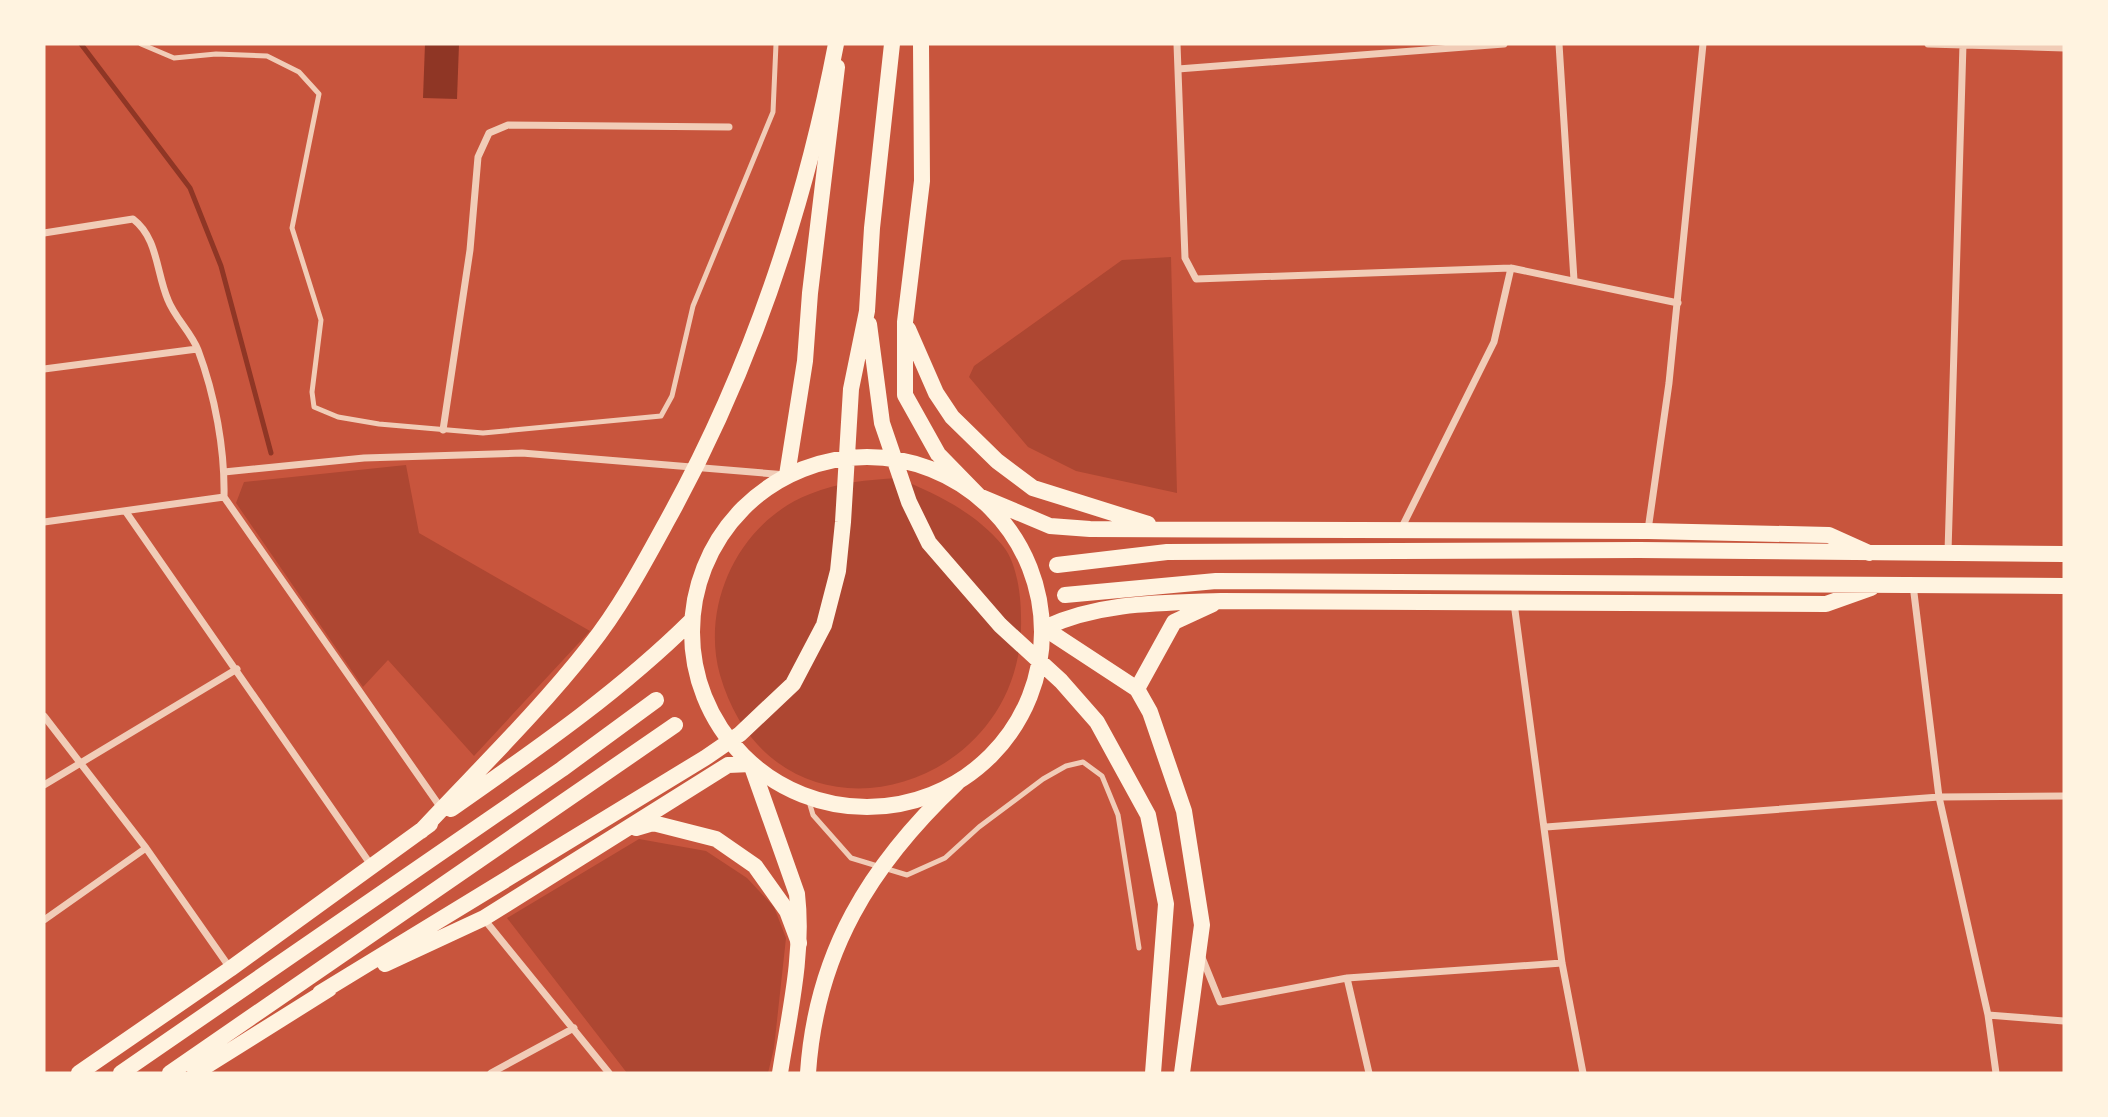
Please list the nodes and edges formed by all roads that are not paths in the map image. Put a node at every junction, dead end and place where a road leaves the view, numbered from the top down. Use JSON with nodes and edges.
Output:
{"nodes":[{"id":1,"x":141,"y":44,"type":"edge"},
{"id":2,"x":776,"y":44,"type":"edge"},
{"id":3,"x":838,"y":44,"type":"edge"},
{"id":4,"x":892,"y":44,"type":"edge"},
{"id":5,"x":921,"y":44,"type":"edge"},
{"id":6,"x":1177,"y":44,"type":"edge"},
{"id":7,"x":1349,"y":44,"type":"edge"},
{"id":8,"x":1504,"y":44,"type":"edge"},
{"id":9,"x":1559,"y":44,"type":"edge"},
{"id":10,"x":1703,"y":44,"type":"edge"},
{"id":11,"x":1927,"y":44,"type":"edge"},
{"id":12,"x":1963,"y":44,"type":"edge"},
{"id":13,"x":2064,"y":48,"type":"edge"},
{"id":14,"x":1349,"y":54,"type":"junction"},
{"id":15,"x":1178,"y":69,"type":"junction"},
{"id":16,"x":729,"y":127,"type":"dead end"},
{"id":17,"x":44,"y":233,"type":"edge"},
{"id":18,"x":1511,"y":268,"type":"junction"},
{"id":19,"x":1574,"y":280,"type":"junction"},
{"id":20,"x":1678,"y":303,"type":"junction"},
{"id":21,"x":867,"y":311,"type":"junction"},
{"id":22,"x":905,"y":322,"type":"junction"},
{"id":23,"x":197,"y":348,"type":"junction"},
{"id":24,"x":44,"y":369,"type":"edge"},
{"id":25,"x":443,"y":430,"type":"junction"},
{"id":26,"x":697,"y":468,"type":"junction"},
{"id":27,"x":224,"y":472,"type":"junction"},
{"id":28,"x":787,"y":475,"type":"junction"},
{"id":29,"x":979,"y":496,"type":"junction"},
{"id":30,"x":224,"y":497,"type":"junction"},
{"id":31,"x":127,"y":512,"type":"junction"},
{"id":32,"x":44,"y":522,"type":"edge"},
{"id":33,"x":1164,"y":529,"type":"junction"},
{"id":34,"x":1401,"y":530,"type":"junction"},
{"id":35,"x":1648,"y":531,"type":"junction"},
{"id":36,"x":1869,"y":552,"type":"junction"},
{"id":37,"x":1948,"y":552,"type":"junction"},
{"id":38,"x":2064,"y":554,"type":"edge"},
{"id":39,"x":1057,"y":565,"type":"dead end"},
{"id":40,"x":1883,"y":584,"type":"junction"},
{"id":41,"x":1913,"y":584,"type":"junction"},
{"id":42,"x":2064,"y":586,"type":"edge"},
{"id":43,"x":1065,"y":595,"type":"dead end"},
{"id":44,"x":1221,"y":601,"type":"junction"},
{"id":45,"x":1514,"y":602,"type":"junction"},
{"id":46,"x":691,"y":621,"type":"junction"},
{"id":47,"x":1044,"y":628,"type":"junction"},
{"id":48,"x":237,"y":669,"type":"junction"},
{"id":49,"x":1137,"y":689,"type":"junction"},
{"id":50,"x":656,"y":700,"type":"dead end"},
{"id":51,"x":44,"y":716,"type":"edge"},
{"id":52,"x":675,"y":725,"type":"dead end"},
{"id":53,"x":751,"y":764,"type":"junction"},
{"id":54,"x":80,"y":765,"type":"junction"},
{"id":55,"x":957,"y":783,"type":"junction"},
{"id":56,"x":44,"y":785,"type":"edge"},
{"id":57,"x":2064,"y":796,"type":"edge"},
{"id":58,"x":1939,"y":797,"type":"junction"},
{"id":59,"x":808,"y":798,"type":"junction"},
{"id":60,"x":442,"y":809,"type":"junction"},
{"id":61,"x":1546,"y":827,"type":"junction"},
{"id":62,"x":421,"y":831,"type":"junction"},
{"id":63,"x":623,"y":831,"type":"junction"},
{"id":64,"x":146,"y":848,"type":"junction"},
{"id":65,"x":371,"y":866,"type":"junction"},
{"id":66,"x":879,"y":867,"type":"junction"},
{"id":67,"x":484,"y":918,"type":"junction"},
{"id":68,"x":44,"y":920,"type":"edge"},
{"id":69,"x":799,"y":943,"type":"junction"},
{"id":70,"x":1139,"y":948,"type":"dead end"},
{"id":71,"x":1199,"y":948,"type":"junction"},
{"id":72,"x":1562,"y":963,"type":"junction"},
{"id":73,"x":230,"y":969,"type":"junction"},
{"id":74,"x":1347,"y":978,"type":"junction"},
{"id":75,"x":320,"y":993,"type":"junction"},
{"id":76,"x":1987,"y":1016,"type":"junction"},
{"id":77,"x":2064,"y":1021,"type":"edge"},
{"id":78,"x":573,"y":1028,"type":"junction"},
{"id":79,"x":79,"y":1073,"type":"edge"},
{"id":80,"x":121,"y":1073,"type":"edge"},
{"id":81,"x":170,"y":1073,"type":"edge"},
{"id":82,"x":195,"y":1073,"type":"edge"},
{"id":83,"x":491,"y":1073,"type":"edge"},
{"id":84,"x":609,"y":1073,"type":"edge"},
{"id":85,"x":780,"y":1073,"type":"edge"},
{"id":86,"x":808,"y":1073,"type":"edge"},
{"id":87,"x":1153,"y":1073,"type":"edge"},
{"id":88,"x":1182,"y":1073,"type":"edge"},
{"id":89,"x":1369,"y":1073,"type":"edge"},
{"id":90,"x":1583,"y":1073,"type":"edge"},
{"id":91,"x":1996,"y":1073,"type":"edge"}],
"edges":[{"from":1,"to":25,"type":"lane"},
{"from":2,"to":25,"type":"lane"},
{"from":3,"to":26,"type":"main road"},
{"from":3,"to":28,"type":"main road"},
{"from":4,"to":21,"type":"main road"},
{"from":5,"to":22,"type":"main road"},
{"from":6,"to":15,"type":"street"},
{"from":7,"to":14,"type":"street"},
{"from":8,"to":14,"type":"street"},
{"from":9,"to":19,"type":"street"},
{"from":10,"to":20,"type":"street"},
{"from":11,"to":12,"type":"street"},
{"from":12,"to":13,"type":"street"},
{"from":12,"to":37,"type":"street"},
{"from":14,"to":15,"type":"street"},
{"from":15,"to":18,"type":"street"},
{"from":16,"to":25,"type":"street"},
{"from":17,"to":23,"type":"street"},
{"from":18,"to":19,"type":"street"},
{"from":18,"to":34,"type":"street"},
{"from":19,"to":20,"type":"street"},
{"from":20,"to":35,"type":"street"},
{"from":21,"to":75,"type":"main road"},
{"from":21,"to":87,"type":"main road"},
{"from":22,"to":29,"type":"main road"},
{"from":22,"to":33,"type":"main road"},
{"from":23,"to":24,"type":"street"},
{"from":23,"to":27,"type":"street"},
{"from":26,"to":27,"type":"street"},
{"from":26,"to":28,"type":"street"},
{"from":26,"to":60,"type":"main road"},
{"from":27,"to":30,"type":"street"},
{"from":28,"to":29,"type":"main road"},
{"from":28,"to":46,"type":"main road"},
{"from":29,"to":33,"type":"main road"},
{"from":29,"to":47,"type":"main road"},
{"from":30,"to":31,"type":"street"},
{"from":30,"to":60,"type":"street"},
{"from":31,"to":32,"type":"street"},
{"from":31,"to":48,"type":"street"},
{"from":33,"to":34,"type":"main road"},
{"from":34,"to":35,"type":"main road"},
{"from":35,"to":36,"type":"main road"},
{"from":36,"to":37,"type":"main road"},
{"from":36,"to":39,"type":"main road"},
{"from":37,"to":38,"type":"main road"},
{"from":40,"to":41,"type":"main road"},
{"from":40,"to":43,"type":"main road"},
{"from":40,"to":45,"type":"main road"},
{"from":41,"to":42,"type":"main road"},
{"from":41,"to":58,"type":"street"},
{"from":44,"to":45,"type":"main road"},
{"from":44,"to":47,"type":"main road"},
{"from":44,"to":49,"type":"main road"},
{"from":45,"to":61,"type":"street"},
{"from":46,"to":53,"type":"main road"},
{"from":46,"to":62,"type":"main road"},
{"from":47,"to":49,"type":"main road"},
{"from":47,"to":55,"type":"main road"},
{"from":48,"to":54,"type":"street"},
{"from":48,"to":65,"type":"street"},
{"from":49,"to":71,"type":"main road"},
{"from":50,"to":80,"type":"main road"},
{"from":51,"to":54,"type":"street"},
{"from":52,"to":81,"type":"main road"},
{"from":53,"to":59,"type":"main road"},
{"from":53,"to":63,"type":"main road"},
{"from":53,"to":69,"type":"main road"},
{"from":54,"to":56,"type":"street"},
{"from":54,"to":64,"type":"street"},
{"from":55,"to":59,"type":"main road"},
{"from":55,"to":66,"type":"main road"},
{"from":57,"to":58,"type":"street"},
{"from":58,"to":61,"type":"street"},
{"from":58,"to":76,"type":"street"},
{"from":59,"to":66,"type":"lane"},
{"from":60,"to":62,"type":"main road"},
{"from":61,"to":72,"type":"street"},
{"from":62,"to":65,"type":"main road"},
{"from":63,"to":67,"type":"main road"},
{"from":63,"to":69,"type":"main road"},
{"from":64,"to":68,"type":"street"},
{"from":64,"to":73,"type":"street"},
{"from":65,"to":73,"type":"main road"},
{"from":66,"to":70,"type":"lane"},
{"from":66,"to":86,"type":"main road"},
{"from":67,"to":75,"type":"main road"},
{"from":67,"to":78,"type":"street"},
{"from":69,"to":85,"type":"main road"},
{"from":71,"to":74,"type":"street"},
{"from":71,"to":88,"type":"main road"},
{"from":72,"to":74,"type":"street"},
{"from":72,"to":90,"type":"street"},
{"from":73,"to":79,"type":"main road"},
{"from":74,"to":89,"type":"street"},
{"from":75,"to":82,"type":"main road"},
{"from":76,"to":77,"type":"street"},
{"from":76,"to":91,"type":"street"},
{"from":78,"to":83,"type":"street"},
{"from":78,"to":84,"type":"street"}]}
